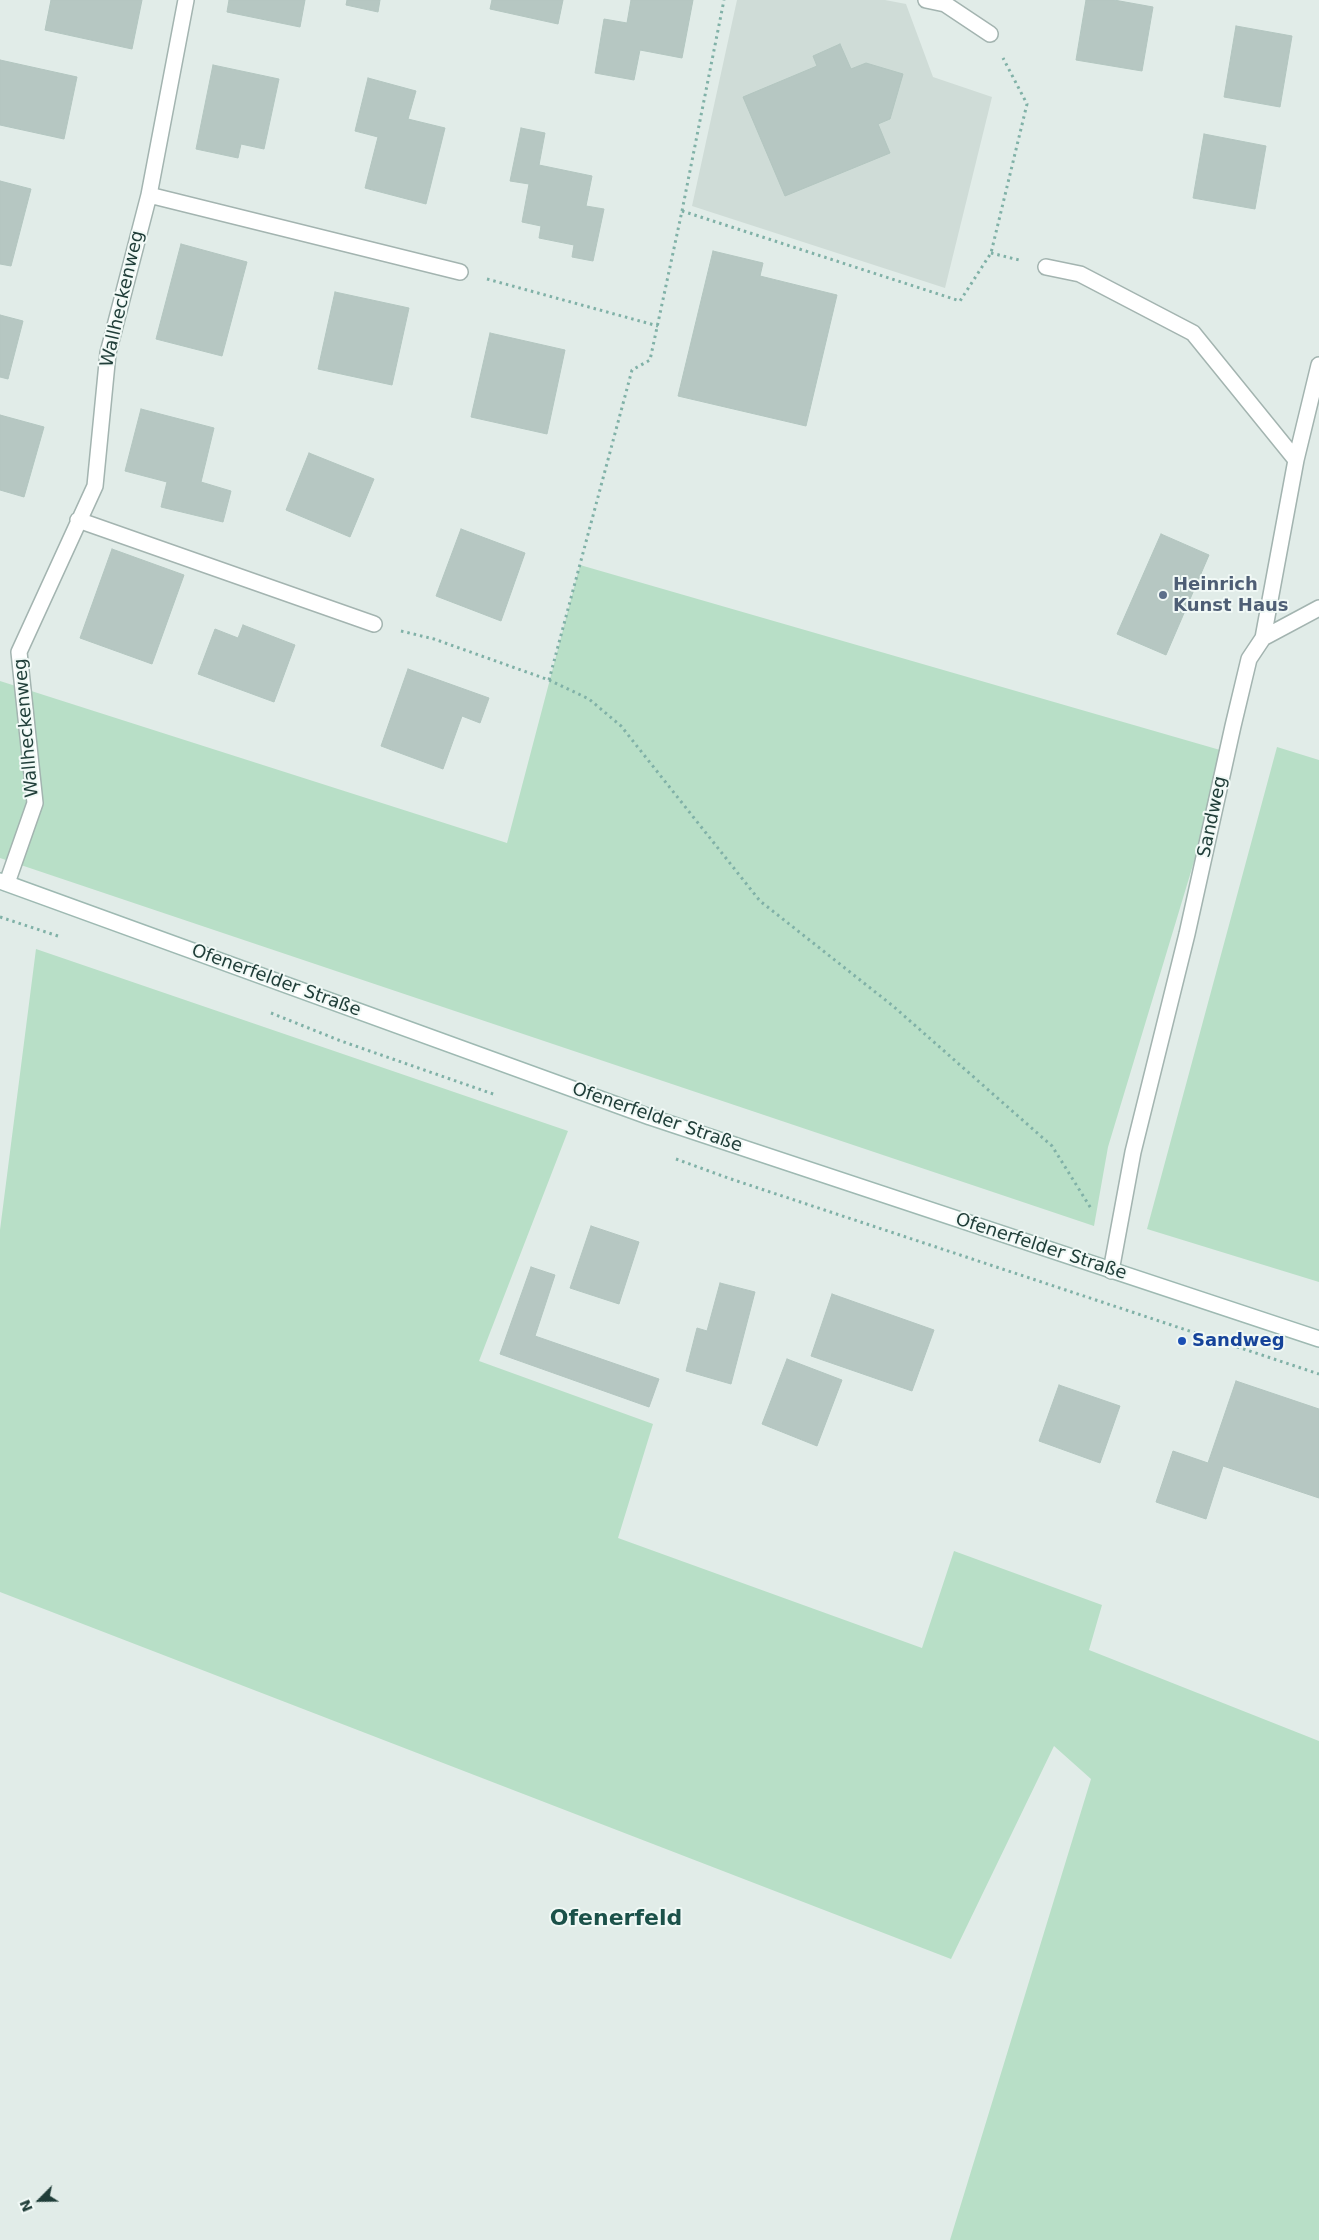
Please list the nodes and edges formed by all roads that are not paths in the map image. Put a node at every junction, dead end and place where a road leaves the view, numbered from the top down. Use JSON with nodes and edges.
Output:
{"nodes":[{"id":1,"x":186,"y":0,"type":"edge"},
{"id":2,"x":926,"y":0,"type":"edge"},
{"id":3,"x":990,"y":34,"type":"road end"},
{"id":4,"x":149,"y":195,"type":"junction"},
{"id":5,"x":1046,"y":267,"type":"dead end"},
{"id":6,"x":460,"y":272,"type":"road end"},
{"id":7,"x":1319,"y":365,"type":"edge"},
{"id":8,"x":1296,"y":460,"type":"junction"},
{"id":9,"x":78,"y":520,"type":"junction"},
{"id":10,"x":1319,"y":608,"type":"edge"},
{"id":11,"x":374,"y":624,"type":"road end"},
{"id":12,"x":1262,"y":638,"type":"junction"},
{"id":13,"x":4,"y":882,"type":"edge"},
{"id":14,"x":1110,"y":1271,"type":"junction"},
{"id":15,"x":1319,"y":1339,"type":"edge"}],
"edges":[{"from":1,"to":4,"type":"street","name":"Wallheckenweg"},
{"from":2,"to":3,"type":"street"},
{"from":4,"to":6,"type":"street"},
{"from":4,"to":9,"type":"street","name":"Wallheckenweg"},
{"from":5,"to":8,"type":"street"},
{"from":7,"to":8,"type":"street","name":"Sandweg"},
{"from":8,"to":12,"type":"street","name":"Sandweg"},
{"from":9,"to":11,"type":"street"},
{"from":9,"to":13,"type":"street","name":"Wallheckenweg"},
{"from":10,"to":12,"type":"street"},
{"from":12,"to":14,"type":"street","name":"Sandweg"},
{"from":13,"to":14,"type":"street","name":"Ofenerfelder Straße"},
{"from":14,"to":15,"type":"street","name":"Ofenerfelder Straße"}]}
